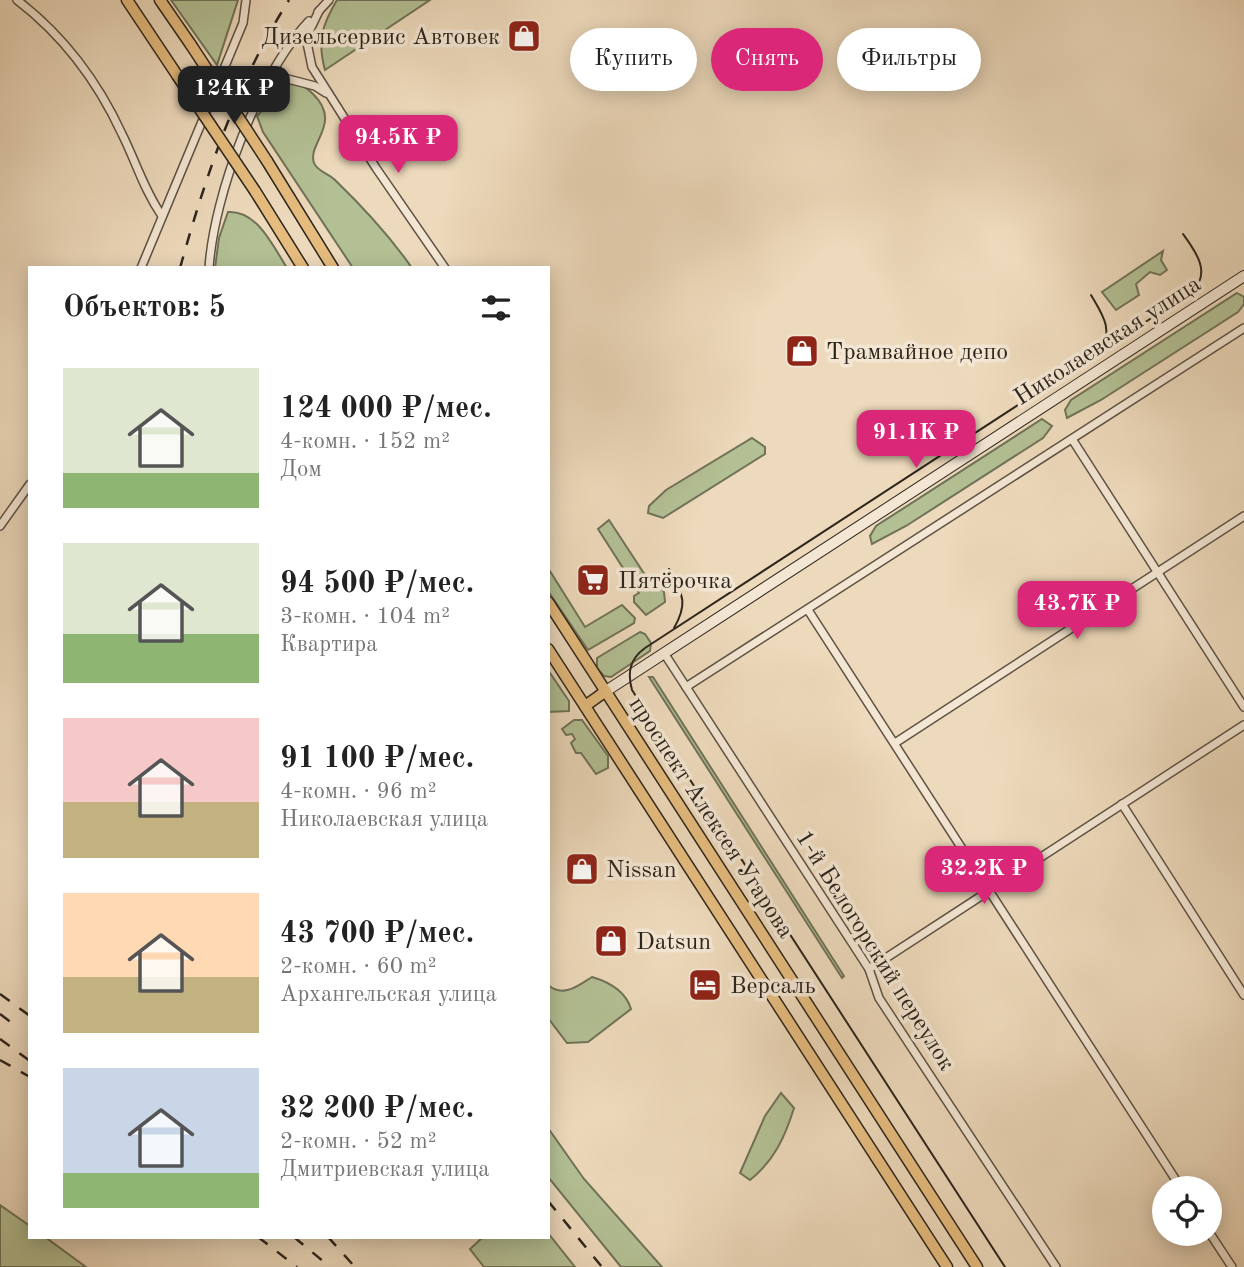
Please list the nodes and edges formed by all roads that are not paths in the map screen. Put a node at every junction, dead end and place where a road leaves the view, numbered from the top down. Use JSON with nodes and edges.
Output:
{"nodes":[{"id":1,"x":17,"y":0,"type":"edge"},
{"id":2,"x":127,"y":0,"type":"edge"},
{"id":3,"x":160,"y":0,"type":"edge"},
{"id":4,"x":246,"y":0,"type":"edge"},
{"id":5,"x":329,"y":0,"type":"edge"},
{"id":6,"x":319,"y":11,"type":"junction"},
{"id":7,"x":330,"y":96,"type":"junction"},
{"id":8,"x":260,"y":100,"type":"junction"},
{"id":9,"x":162,"y":216,"type":"junction"},
{"id":10,"x":142,"y":266,"type":"edge"},
{"id":11,"x":209,"y":266,"type":"edge"},
{"id":12,"x":302,"y":266,"type":"edge"},
{"id":13,"x":332,"y":266,"type":"edge"},
{"id":14,"x":444,"y":266,"type":"edge"},
{"id":15,"x":1244,"y":276,"type":"edge"},
{"id":16,"x":1244,"y":328,"type":"edge"},
{"id":17,"x":1072,"y":439,"type":"junction"},
{"id":18,"x":28,"y":487,"type":"edge"},
{"id":19,"x":1244,"y":516,"type":"edge"},
{"id":20,"x":0,"y":526,"type":"edge"},
{"id":21,"x":1157,"y":572,"type":"junction"},
{"id":22,"x":550,"y":605,"type":"edge"},
{"id":23,"x":808,"y":610,"type":"junction"},
{"id":24,"x":550,"y":652,"type":"edge"},
{"id":25,"x":664,"y":653,"type":"junction"},
{"id":26,"x":686,"y":687,"type":"junction"},
{"id":27,"x":606,"y":691,"type":"junction"},
{"id":28,"x":584,"y":706,"type":"junction"},
{"id":29,"x":1244,"y":707,"type":"edge"},
{"id":30,"x":1244,"y":725,"type":"edge"},
{"id":31,"x":895,"y":743,"type":"junction"},
{"id":32,"x":1122,"y":804,"type":"junction"},
{"id":33,"x":990,"y":890,"type":"junction"},
{"id":34,"x":869,"y":969,"type":"junction"},
{"id":35,"x":1244,"y":995,"type":"edge"},
{"id":36,"x":1173,"y":1176,"type":"edge"},
{"id":37,"x":1218,"y":1246,"type":"edge"},
{"id":38,"x":947,"y":1267,"type":"edge"},
{"id":39,"x":977,"y":1267,"type":"edge"},
{"id":40,"x":1056,"y":1267,"type":"edge"},
{"id":41,"x":1231,"y":1267,"type":"edge"}],
"edges":[{"from":1,"to":9,"type":"street"},
{"from":2,"to":12,"type":"main road","bridge":true},
{"from":3,"to":13,"type":"main road","bridge":true},
{"from":4,"to":9,"type":"street"},
{"from":5,"to":6,"type":"street"},
{"from":6,"to":7,"type":"street"},
{"from":6,"to":8,"type":"street"},
{"from":7,"to":8,"type":"street"},
{"from":7,"to":14,"type":"street"},
{"from":8,"to":11,"type":"street"},
{"from":9,"to":10,"type":"street"},
{"from":15,"to":25,"type":"main road","name":"Николаевская улица"},
{"from":16,"to":17,"type":"street"},
{"from":17,"to":21,"type":"street"},
{"from":17,"to":23,"type":"street"},
{"from":18,"to":20,"type":"street"},
{"from":19,"to":21,"type":"street"},
{"from":21,"to":29,"type":"street"},
{"from":21,"to":31,"type":"street"},
{"from":22,"to":27,"type":"main road","name":"проспект Алексея Угарова"},
{"from":23,"to":26,"type":"street"},
{"from":23,"to":31,"type":"street"},
{"from":24,"to":28,"type":"main road","name":"проспект Алексея Угарова"},
{"from":25,"to":26,"type":"street","name":"1-й Белогорский переулок"},
{"from":25,"to":27,"type":"main road","name":"Николаевская улица"},
{"from":26,"to":34,"type":"street","name":"1-й Белогорский переулок"},
{"from":27,"to":28,"type":"main road"},
{"from":27,"to":39,"type":"main road","name":"проспект Алексея Угарова"},
{"from":28,"to":38,"type":"main road","name":"проспект Алексея Угарова"},
{"from":30,"to":32,"type":"street"},
{"from":31,"to":33,"type":"street"},
{"from":32,"to":33,"type":"street"},
{"from":32,"to":35,"type":"street"},
{"from":33,"to":34,"type":"street"},
{"from":33,"to":36,"type":"street"},
{"from":34,"to":40,"type":"street","name":"1-й Белогорский переулок"},
{"from":37,"to":41,"type":"street"}]}
